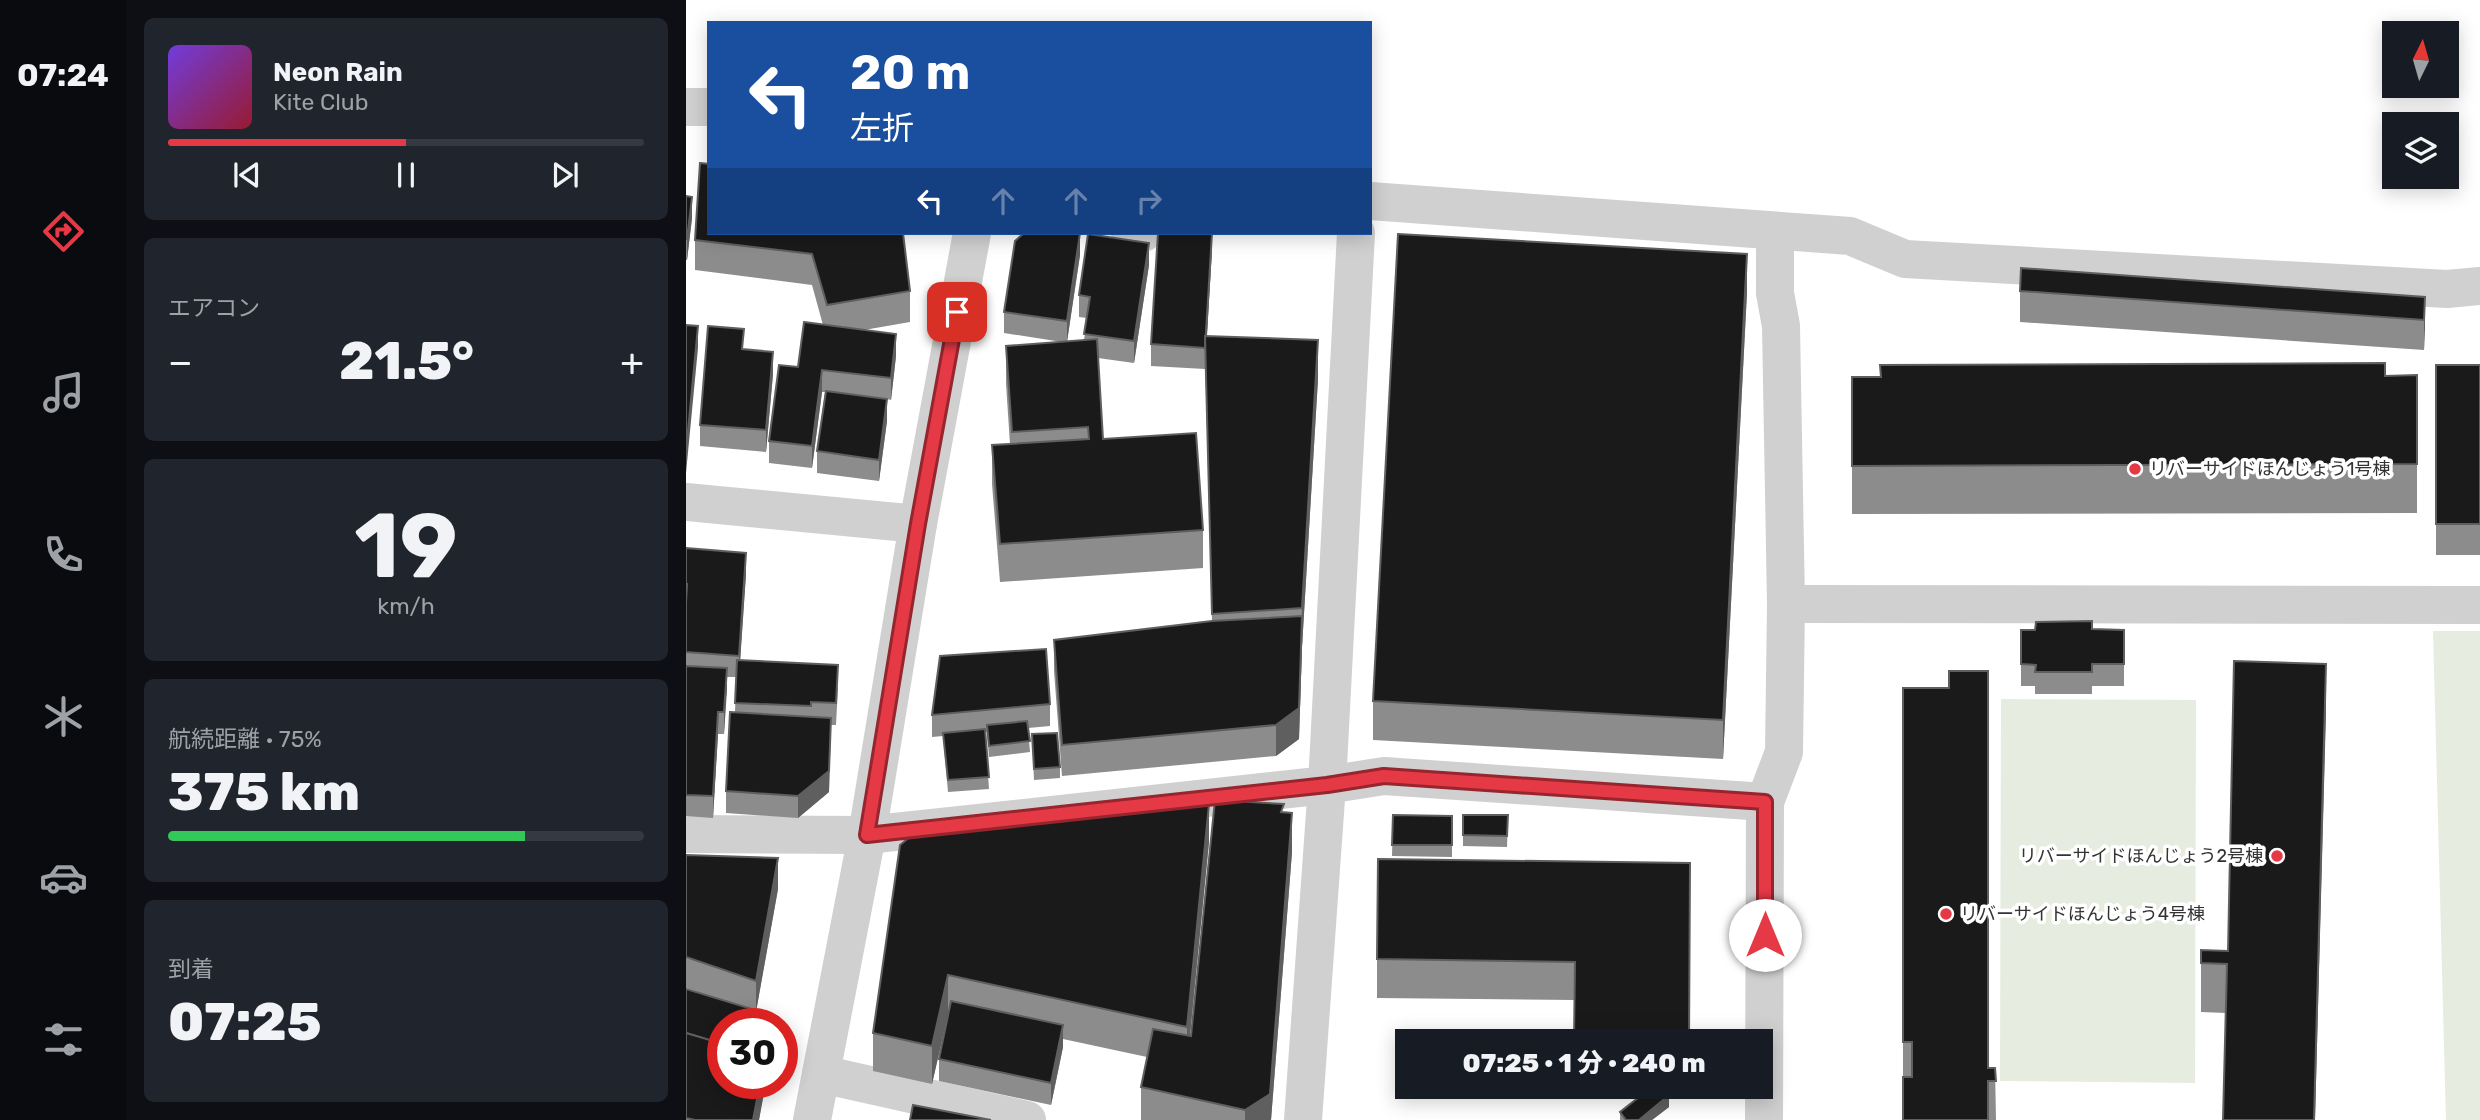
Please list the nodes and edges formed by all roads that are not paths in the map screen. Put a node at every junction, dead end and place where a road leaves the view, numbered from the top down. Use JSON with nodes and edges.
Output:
{"nodes":[{"id":1,"x":686,"y":107,"type":"edge"},
{"id":2,"x":707,"y":107,"type":"edge"},
{"id":3,"x":1372,"y":201,"type":"edge"},
{"id":4,"x":1775,"y":231,"type":"junction"},
{"id":5,"x":972,"y":235,"type":"edge"},
{"id":6,"x":1356,"y":235,"type":"edge"},
{"id":7,"x":2480,"y":286,"type":"edge"},
{"id":8,"x":686,"y":502,"type":"edge"},
{"id":9,"x":918,"y":524,"type":"junction"},
{"id":10,"x":1786,"y":604,"type":"junction"},
{"id":11,"x":2480,"y":605,"type":"edge"},
{"id":12,"x":1327,"y":785,"type":"junction"},
{"id":13,"x":1765,"y":802,"type":"junction"},
{"id":14,"x":686,"y":834,"type":"edge"},
{"id":15,"x":867,"y":835,"type":"junction"},
{"id":16,"x":821,"y":1074,"type":"junction"},
{"id":17,"x":812,"y":1120,"type":"edge"},
{"id":18,"x":1027,"y":1120,"type":"edge"},
{"id":19,"x":1303,"y":1120,"type":"edge"},
{"id":20,"x":1764,"y":1120,"type":"edge"}],
"edges":[{"from":1,"to":2,"type":"street"},
{"from":3,"to":4,"type":"street"},
{"from":4,"to":7,"type":"street"},
{"from":4,"to":10,"type":"street"},
{"from":5,"to":9,"type":"street"},
{"from":6,"to":12,"type":"street"},
{"from":8,"to":9,"type":"street"},
{"from":9,"to":15,"type":"street"},
{"from":10,"to":11,"type":"street"},
{"from":10,"to":13,"type":"street"},
{"from":12,"to":13,"type":"street"},
{"from":12,"to":15,"type":"street"},
{"from":12,"to":19,"type":"street"},
{"from":13,"to":20,"type":"street"},
{"from":14,"to":15,"type":"street"},
{"from":15,"to":16,"type":"street"},
{"from":16,"to":17,"type":"street"},
{"from":16,"to":18,"type":"street"}]}
